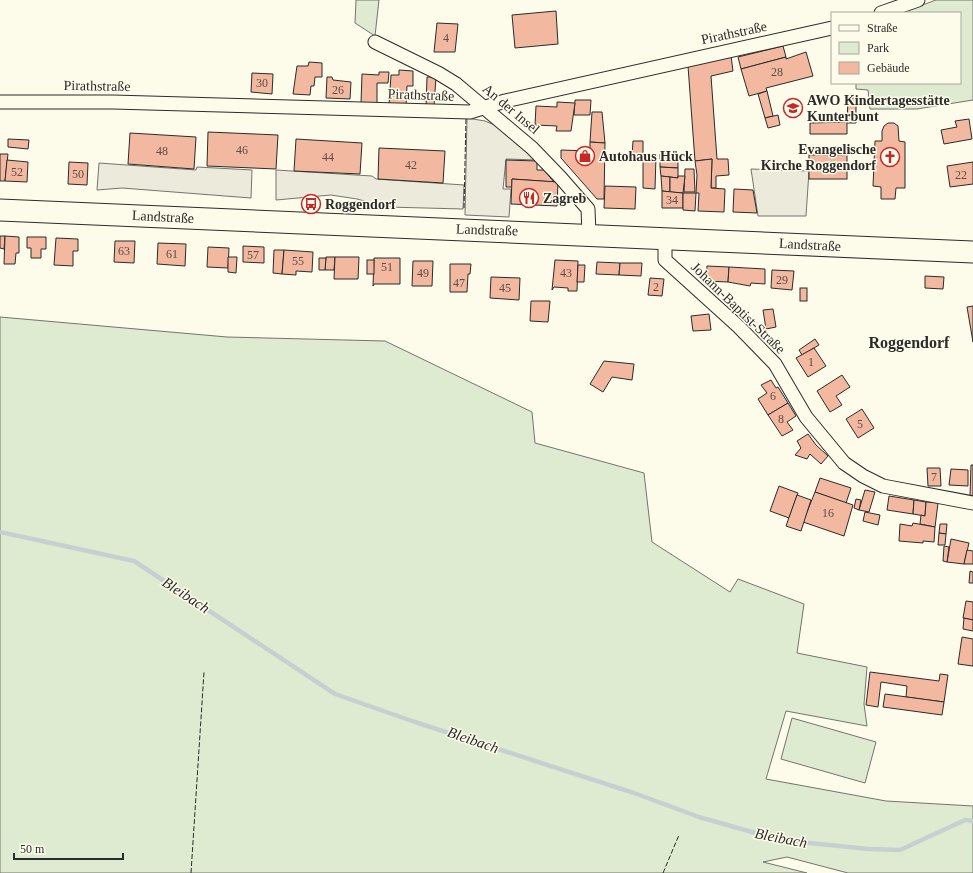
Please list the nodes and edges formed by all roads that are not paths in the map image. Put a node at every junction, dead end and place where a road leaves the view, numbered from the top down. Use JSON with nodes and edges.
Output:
{"nodes":[{"id":1,"x":918,"y":0,"type":"edge"},
{"id":2,"x":884,"y":12,"type":"edge"},
{"id":3,"x":831,"y":28,"type":"edge"},
{"id":4,"x":375,"y":42,"type":"dead end"},
{"id":5,"x":0,"y":102,"type":"edge"},
{"id":6,"x":485,"y":108,"type":"junction"},
{"id":7,"x":0,"y":210,"type":"edge"},
{"id":8,"x":589,"y":234,"type":"junction"},
{"id":9,"x":665,"y":238,"type":"junction"},
{"id":10,"x":973,"y":252,"type":"edge"},
{"id":11,"x":973,"y":504,"type":"edge"}],
"edges":[{"from":1,"to":2,"type":"street"},
{"from":3,"to":6,"type":"street","name":"Pirathstraße"},
{"from":4,"to":6,"type":"street","name":"An der Insel"},
{"from":5,"to":6,"type":"street","name":"Pirathstraße"},
{"from":6,"to":8,"type":"street","name":"An der Insel"},
{"from":7,"to":8,"type":"main road","name":"Landstraße"},
{"from":8,"to":9,"type":"main road","name":"Landstraße"},
{"from":9,"to":10,"type":"main road","name":"Landstraße"},
{"from":9,"to":11,"type":"street","name":"Johann-Baptist-Straße"}]}
